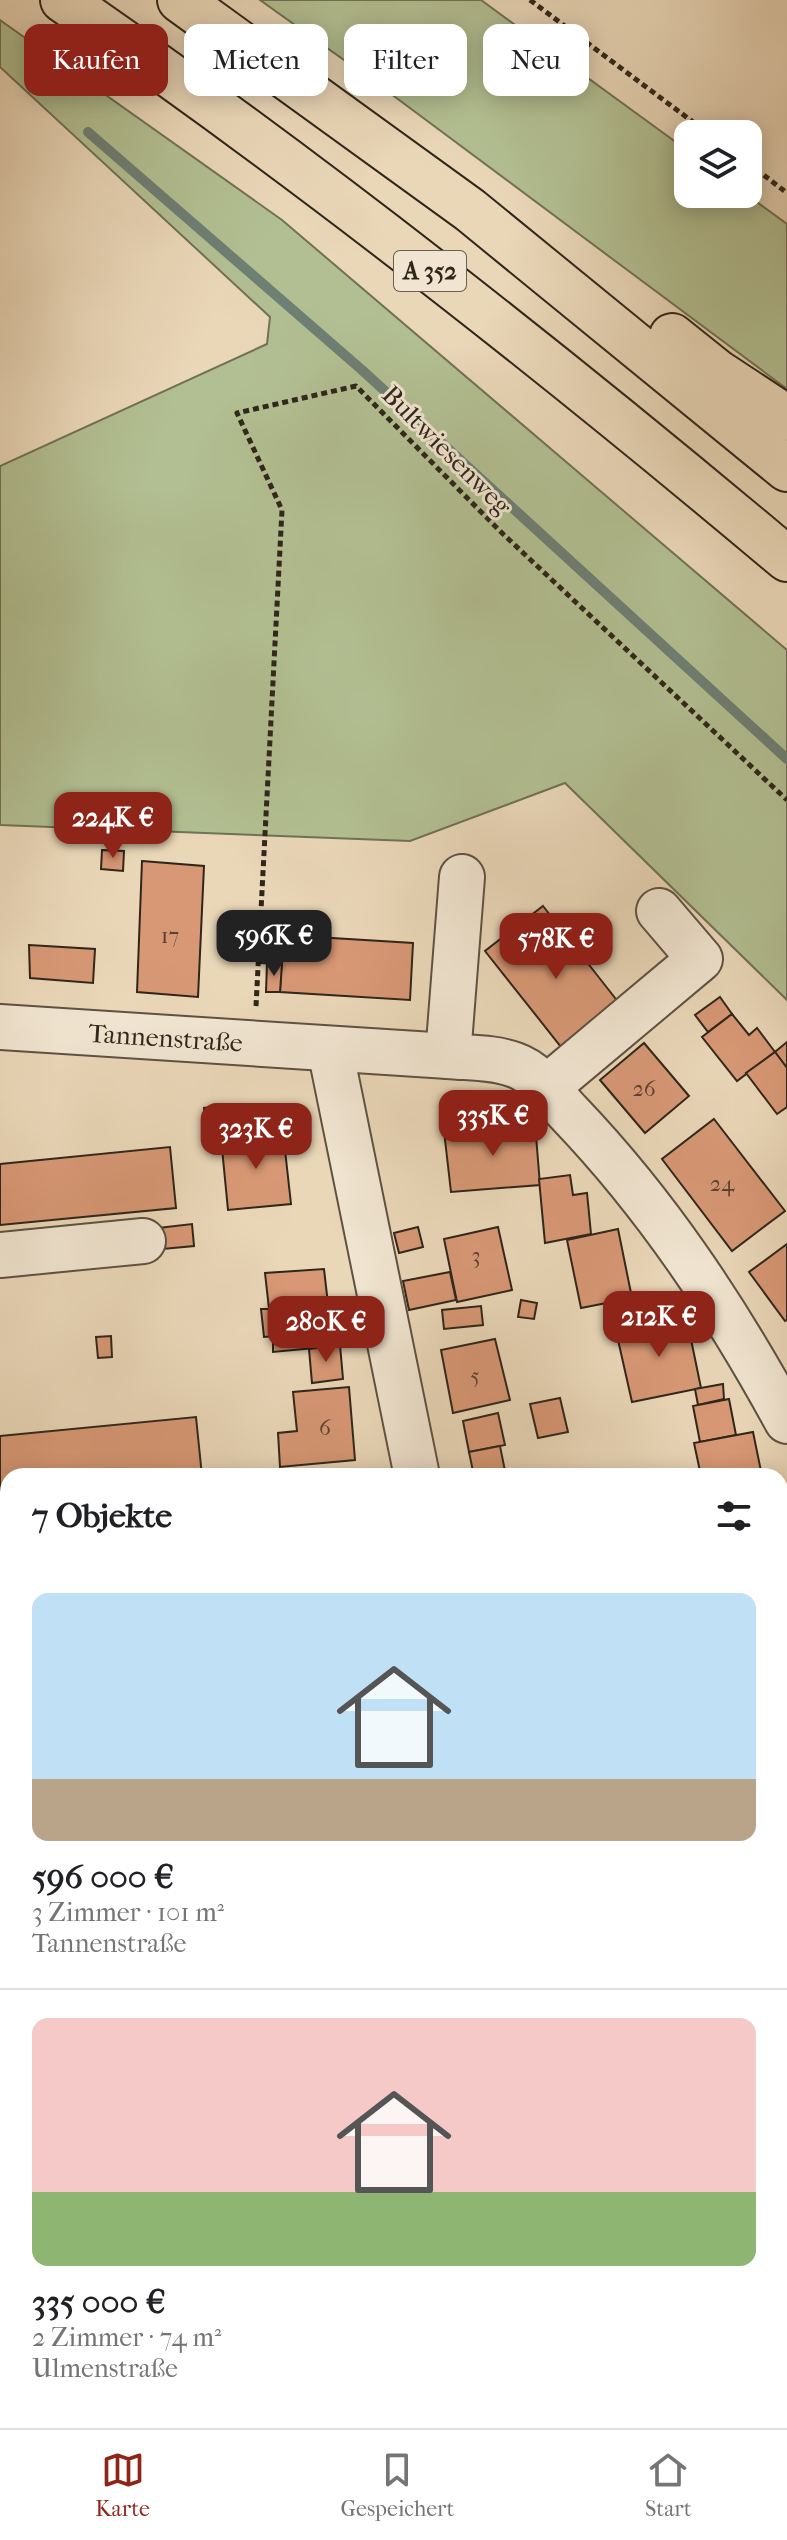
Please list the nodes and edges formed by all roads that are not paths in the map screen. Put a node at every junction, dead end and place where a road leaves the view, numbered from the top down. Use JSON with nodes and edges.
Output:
{"nodes":[{"id":1,"x":63,"y":0,"type":"edge"},
{"id":2,"x":180,"y":0,"type":"edge"},
{"id":3,"x":470,"y":210,"type":"junction"},
{"id":4,"x":787,"y":418,"type":"edge"},
{"id":5,"x":787,"y":469,"type":"edge"},
{"id":6,"x":787,"y":559,"type":"edge"},
{"id":7,"x":462,"y":877,"type":"dead end"},
{"id":8,"x":659,"y":911,"type":"dead end"},
{"id":9,"x":0,"y":1027,"type":"edge"},
{"id":10,"x":330,"y":1049,"type":"junction"},
{"id":11,"x":448,"y":1056,"type":"junction"},
{"id":12,"x":546,"y":1088,"type":"junction"},
{"id":13,"x":143,"y":1241,"type":"dead end"},
{"id":14,"x":0,"y":1255,"type":"edge"},
{"id":15,"x":787,"y":1421,"type":"edge"},
{"id":16,"x":415,"y":1468,"type":"edge"}],
"edges":[{"from":1,"to":6,"type":"main road","number":"A 352"},
{"from":2,"to":3,"type":"main road","number":"A 352"},
{"from":3,"to":4,"type":"main road"},
{"from":3,"to":5,"type":"main road","number":"A 352"},
{"from":7,"to":11,"type":"street"},
{"from":8,"to":12,"type":"street"},
{"from":9,"to":10,"type":"street","name":"Tannenstraße"},
{"from":10,"to":11,"type":"street","name":"Tannenstraße"},
{"from":10,"to":16,"type":"street"},
{"from":11,"to":12,"type":"street","name":"Tannenstraße"},
{"from":12,"to":15,"type":"street","name":"Tannenstraße"},
{"from":13,"to":14,"type":"street"}]}
